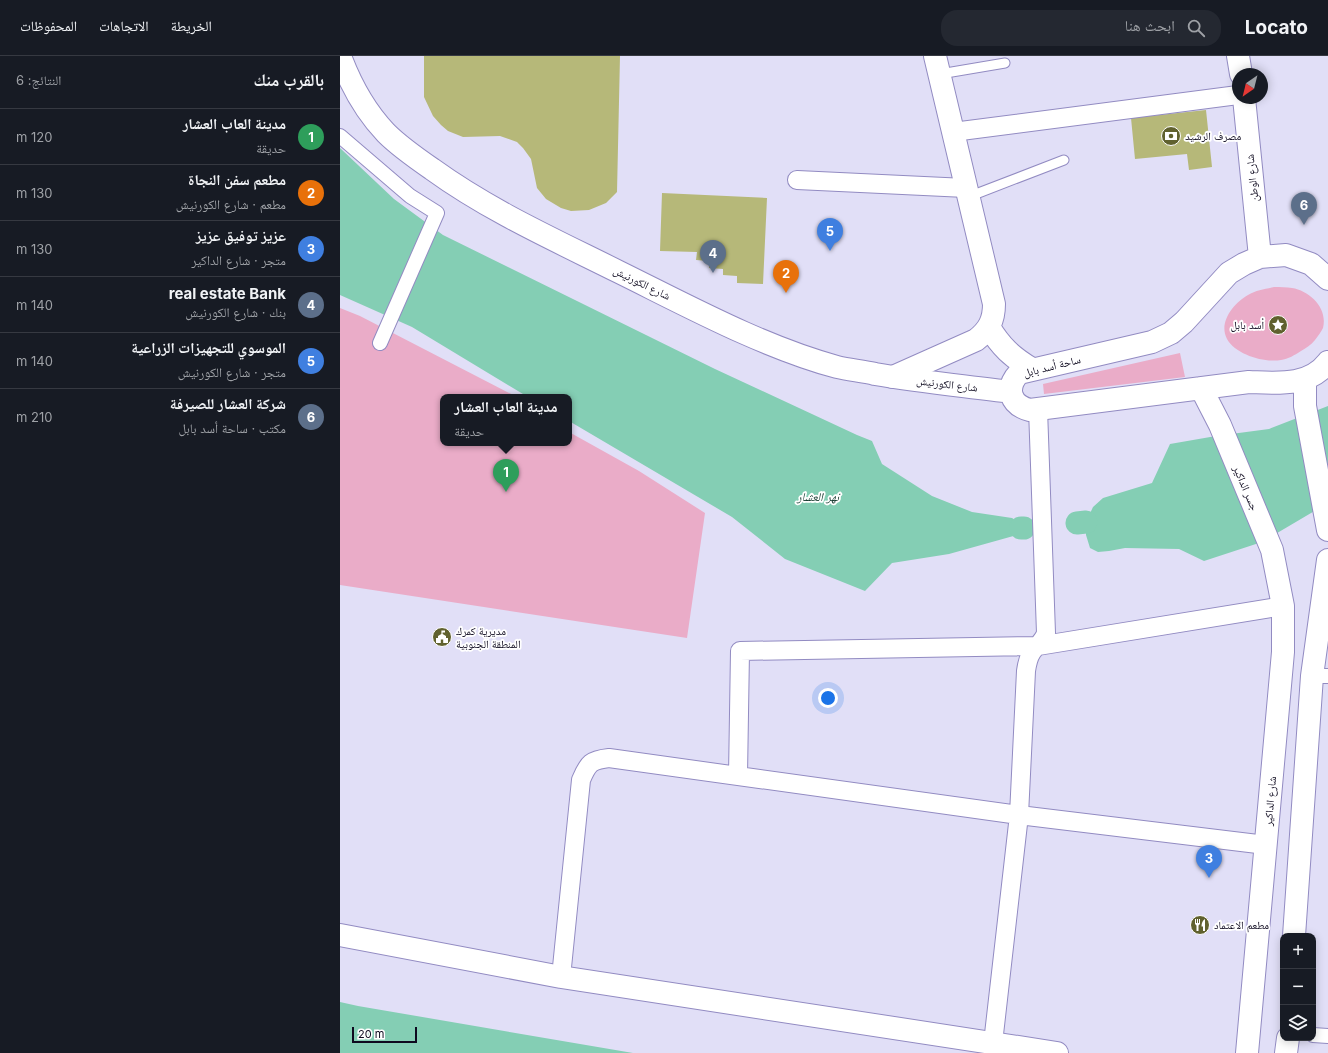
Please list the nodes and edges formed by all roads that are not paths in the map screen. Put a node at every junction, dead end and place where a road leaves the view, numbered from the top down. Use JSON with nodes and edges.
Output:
{"nodes":[{"id":1,"x":340,"y":56,"type":"edge"},
{"id":2,"x":1238,"y":56,"type":"edge"},
{"id":3,"x":1005,"y":64,"type":"dead end"},
{"id":4,"x":937,"y":65,"type":"edge"},
{"id":5,"x":1240,"y":68,"type":"edge"},
{"id":6,"x":1232,"y":96,"type":"edge"},
{"id":7,"x":1245,"y":104,"type":"edge"},
{"id":8,"x":953,"y":132,"type":"junction"},
{"id":9,"x":340,"y":136,"type":"edge"},
{"id":10,"x":1064,"y":160,"type":"dead end"},
{"id":11,"x":797,"y":180,"type":"dead end"},
{"id":12,"x":967,"y":193,"type":"junction"},
{"id":13,"x":1260,"y":257,"type":"junction"},
{"id":14,"x":1328,"y":279,"type":"edge"},
{"id":15,"x":989,"y":327,"type":"junction"},
{"id":16,"x":380,"y":343,"type":"dead end"},
{"id":17,"x":1328,"y":362,"type":"edge"},
{"id":18,"x":1032,"y":370,"type":"junction"},
{"id":19,"x":893,"y":377,"type":"junction"},
{"id":20,"x":1305,"y":379,"type":"junction"},
{"id":21,"x":1202,"y":388,"type":"junction"},
{"id":22,"x":1011,"y":392,"type":"junction"},
{"id":23,"x":1038,"y":409,"type":"junction"},
{"id":24,"x":1328,"y":530,"type":"edge"},
{"id":25,"x":1272,"y":550,"type":"joint"},
{"id":26,"x":1328,"y":560,"type":"edge"},
{"id":27,"x":1283,"y":606,"type":"junction"},
{"id":28,"x":1038,"y":646,"type":"junction"},
{"id":29,"x":1320,"y":676,"type":"edge"},
{"id":30,"x":738,"y":776,"type":"junction"},
{"id":31,"x":1019,"y":815,"type":"junction"},
{"id":32,"x":1266,"y":845,"type":"junction"},
{"id":33,"x":1294,"y":933,"type":"edge"},
{"id":34,"x":340,"y":935,"type":"edge"},
{"id":35,"x":561,"y":977,"type":"junction"},
{"id":36,"x":1316,"y":1035,"type":"edge"},
{"id":37,"x":1328,"y":1036,"type":"edge"},
{"id":38,"x":1288,"y":1041,"type":"edge"},
{"id":39,"x":994,"y":1043,"type":"junction"},
{"id":40,"x":1057,"y":1053,"type":"edge"},
{"id":41,"x":1247,"y":1053,"type":"edge"},
{"id":42,"x":1286,"y":1053,"type":"edge"}],
"edges":[{"from":1,"to":19,"type":"main road","name":"شارع الكورنيش"},
{"from":2,"to":5,"type":"main road"},
{"from":3,"to":4,"type":"lane"},
{"from":4,"to":8,"type":"main road"},
{"from":6,"to":8,"type":"street"},
{"from":7,"to":13,"type":"main road","name":"شارع الوطن"},
{"from":8,"to":12,"type":"main road"},
{"from":9,"to":16,"type":"street"},
{"from":10,"to":12,"type":"lane"},
{"from":11,"to":12,"type":"street"},
{"from":12,"to":15,"type":"main road"},
{"from":13,"to":14,"type":"main road","name":"ساحة أسد بابل"},
{"from":13,"to":18,"type":"main road","name":"ساحة أسد بابل"},
{"from":15,"to":18,"type":"main road"},
{"from":15,"to":19,"type":"main road"},
{"from":17,"to":20,"type":"main road"},
{"from":18,"to":22,"type":"main road","name":"ساحة أسد بابل"},
{"from":19,"to":22,"type":"main road","name":"شارع الكورنيش"},
{"from":20,"to":21,"type":"main road"},
{"from":20,"to":24,"type":"main road"},
{"from":21,"to":23,"type":"main road"},
{"from":21,"to":25,"type":"main road","name":"جسر الداكير"},
{"from":22,"to":23,"type":"main road"},
{"from":23,"to":28,"type":"street"},
{"from":25,"to":27,"type":"main road","name":"شارع الداكير"},
{"from":26,"to":29,"type":"main road"},
{"from":27,"to":28,"type":"street"},
{"from":27,"to":32,"type":"main road","name":"شارع الداكير"},
{"from":28,"to":30,"type":"street"},
{"from":28,"to":31,"type":"street"},
{"from":29,"to":33,"type":"main road"},
{"from":30,"to":31,"type":"street"},
{"from":30,"to":35,"type":"street"},
{"from":31,"to":32,"type":"street"},
{"from":31,"to":39,"type":"street"},
{"from":32,"to":41,"type":"main road","name":"شارع الداكير"},
{"from":34,"to":35,"type":"main road"},
{"from":35,"to":39,"type":"main road"},
{"from":36,"to":37,"type":"street"},
{"from":38,"to":42,"type":"main road"},
{"from":39,"to":40,"type":"main road"}]}
